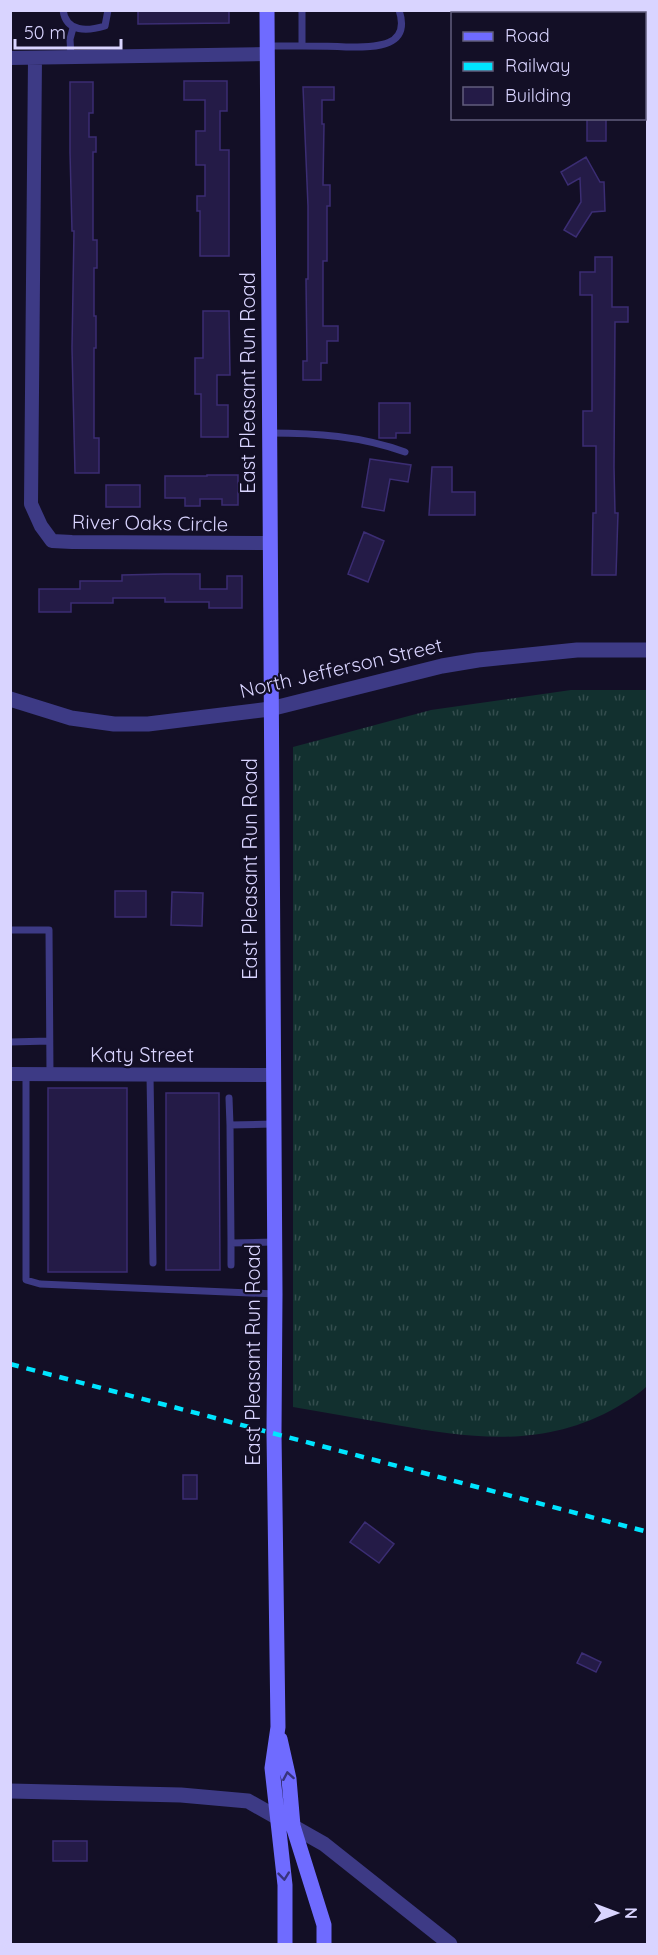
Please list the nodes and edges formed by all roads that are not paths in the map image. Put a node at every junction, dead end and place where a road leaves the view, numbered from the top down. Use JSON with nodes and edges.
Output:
{"nodes":[{"id":1,"x":63,"y":10,"type":"edge"},
{"id":2,"x":108,"y":10,"type":"edge"},
{"id":3,"x":267,"y":10,"type":"edge"},
{"id":4,"x":302,"y":10,"type":"edge"},
{"id":5,"x":399,"y":10,"type":"edge"},
{"id":6,"x":73,"y":28,"type":"junction"},
{"id":7,"x":302,"y":46,"type":"junction"},
{"id":8,"x":267,"y":50,"type":"junction"},
{"id":9,"x":71,"y":57,"type":"junction"},
{"id":10,"x":10,"y":58,"type":"edge"},
{"id":11,"x":35,"y":58,"type":"junction"},
{"id":12,"x":269,"y":433,"type":"junction"},
{"id":13,"x":405,"y":452,"type":"dead end"},
{"id":14,"x":270,"y":543,"type":"junction"},
{"id":15,"x":648,"y":651,"type":"edge"},
{"id":16,"x":10,"y":699,"type":"edge"},
{"id":17,"x":270,"y":709,"type":"junction"},
{"id":18,"x":10,"y":930,"type":"edge"},
{"id":19,"x":49,"y":1041,"type":"junction"},
{"id":20,"x":10,"y":1042,"type":"edge"},
{"id":21,"x":10,"y":1074,"type":"edge"},
{"id":22,"x":26,"y":1074,"type":"junction"},
{"id":23,"x":50,"y":1074,"type":"junction"},
{"id":24,"x":150,"y":1075,"type":"junction"},
{"id":25,"x":273,"y":1075,"type":"junction"},
{"id":26,"x":229,"y":1098,"type":"dead end"},
{"id":27,"x":273,"y":1124,"type":"junction"},
{"id":28,"x":230,"y":1125,"type":"junction"},
{"id":29,"x":274,"y":1242,"type":"junction"},
{"id":30,"x":231,"y":1243,"type":"junction"},
{"id":31,"x":153,"y":1263,"type":"dead end"},
{"id":32,"x":231,"y":1265,"type":"dead end"},
{"id":33,"x":275,"y":1294,"type":"junction"},
{"id":34,"x":278,"y":1727,"type":"junction"},
{"id":35,"x":10,"y":1791,"type":"edge"},
{"id":36,"x":278,"y":1818,"type":"junction"},
{"id":37,"x":293,"y":1826,"type":"junction"},
{"id":38,"x":285,"y":1944,"type":"edge"},
{"id":39,"x":324,"y":1944,"type":"edge"},
{"id":40,"x":450,"y":1944,"type":"edge"}],
"edges":[{"from":1,"to":6,"type":"lane"},
{"from":2,"to":6,"type":"lane"},
{"from":3,"to":8,"type":"main road","name":"East Pleasant Run Road"},
{"from":4,"to":7,"type":"lane"},
{"from":5,"to":7,"type":"lane"},
{"from":6,"to":9,"type":"lane"},
{"from":7,"to":8,"type":"lane"},
{"from":8,"to":9,"type":"street"},
{"from":8,"to":12,"type":"main road","name":"East Pleasant Run Road"},
{"from":9,"to":11,"type":"street"},
{"from":10,"to":11,"type":"street"},
{"from":11,"to":14,"type":"street","name":"River Oaks Circle"},
{"from":12,"to":13,"type":"lane"},
{"from":12,"to":14,"type":"main road","name":"East Pleasant Run Road"},
{"from":14,"to":17,"type":"main road","name":"East Pleasant Run Road"},
{"from":15,"to":17,"type":"street","name":"North Jefferson Street"},
{"from":16,"to":17,"type":"street","name":"North Jefferson Street"},
{"from":17,"to":25,"type":"main road","name":"East Pleasant Run Road"},
{"from":18,"to":19,"type":"lane"},
{"from":19,"to":20,"type":"lane"},
{"from":19,"to":23,"type":"lane"},
{"from":21,"to":22,"type":"street","name":"Katy Street"},
{"from":22,"to":23,"type":"street","name":"Katy Street"},
{"from":22,"to":33,"type":"lane"},
{"from":23,"to":24,"type":"street","name":"Katy Street"},
{"from":24,"to":25,"type":"street","name":"Katy Street"},
{"from":24,"to":31,"type":"lane"},
{"from":25,"to":27,"type":"main road","name":"East Pleasant Run Road"},
{"from":26,"to":28,"type":"lane"},
{"from":27,"to":28,"type":"lane"},
{"from":27,"to":29,"type":"main road","name":"East Pleasant Run Road"},
{"from":28,"to":30,"type":"lane"},
{"from":29,"to":30,"type":"lane"},
{"from":29,"to":33,"type":"main road","name":"East Pleasant Run Road"},
{"from":30,"to":32,"type":"lane"},
{"from":33,"to":34,"type":"main road","name":"East Pleasant Run Road"},
{"from":34,"to":36,"type":"main road","name":"East Pleasant Run Road"},
{"from":37,"to":34,"type":"main road","name":"East Pleasant Run Road","one_way":true},
{"from":35,"to":36,"type":"street"},
{"from":36,"to":37,"type":"street"},
{"from":36,"to":38,"type":"main road","name":"East Pleasant Run Road","one_way":true},
{"from":37,"to":39,"type":"main road","name":"East Pleasant Run Road"},
{"from":37,"to":40,"type":"street"}]}
